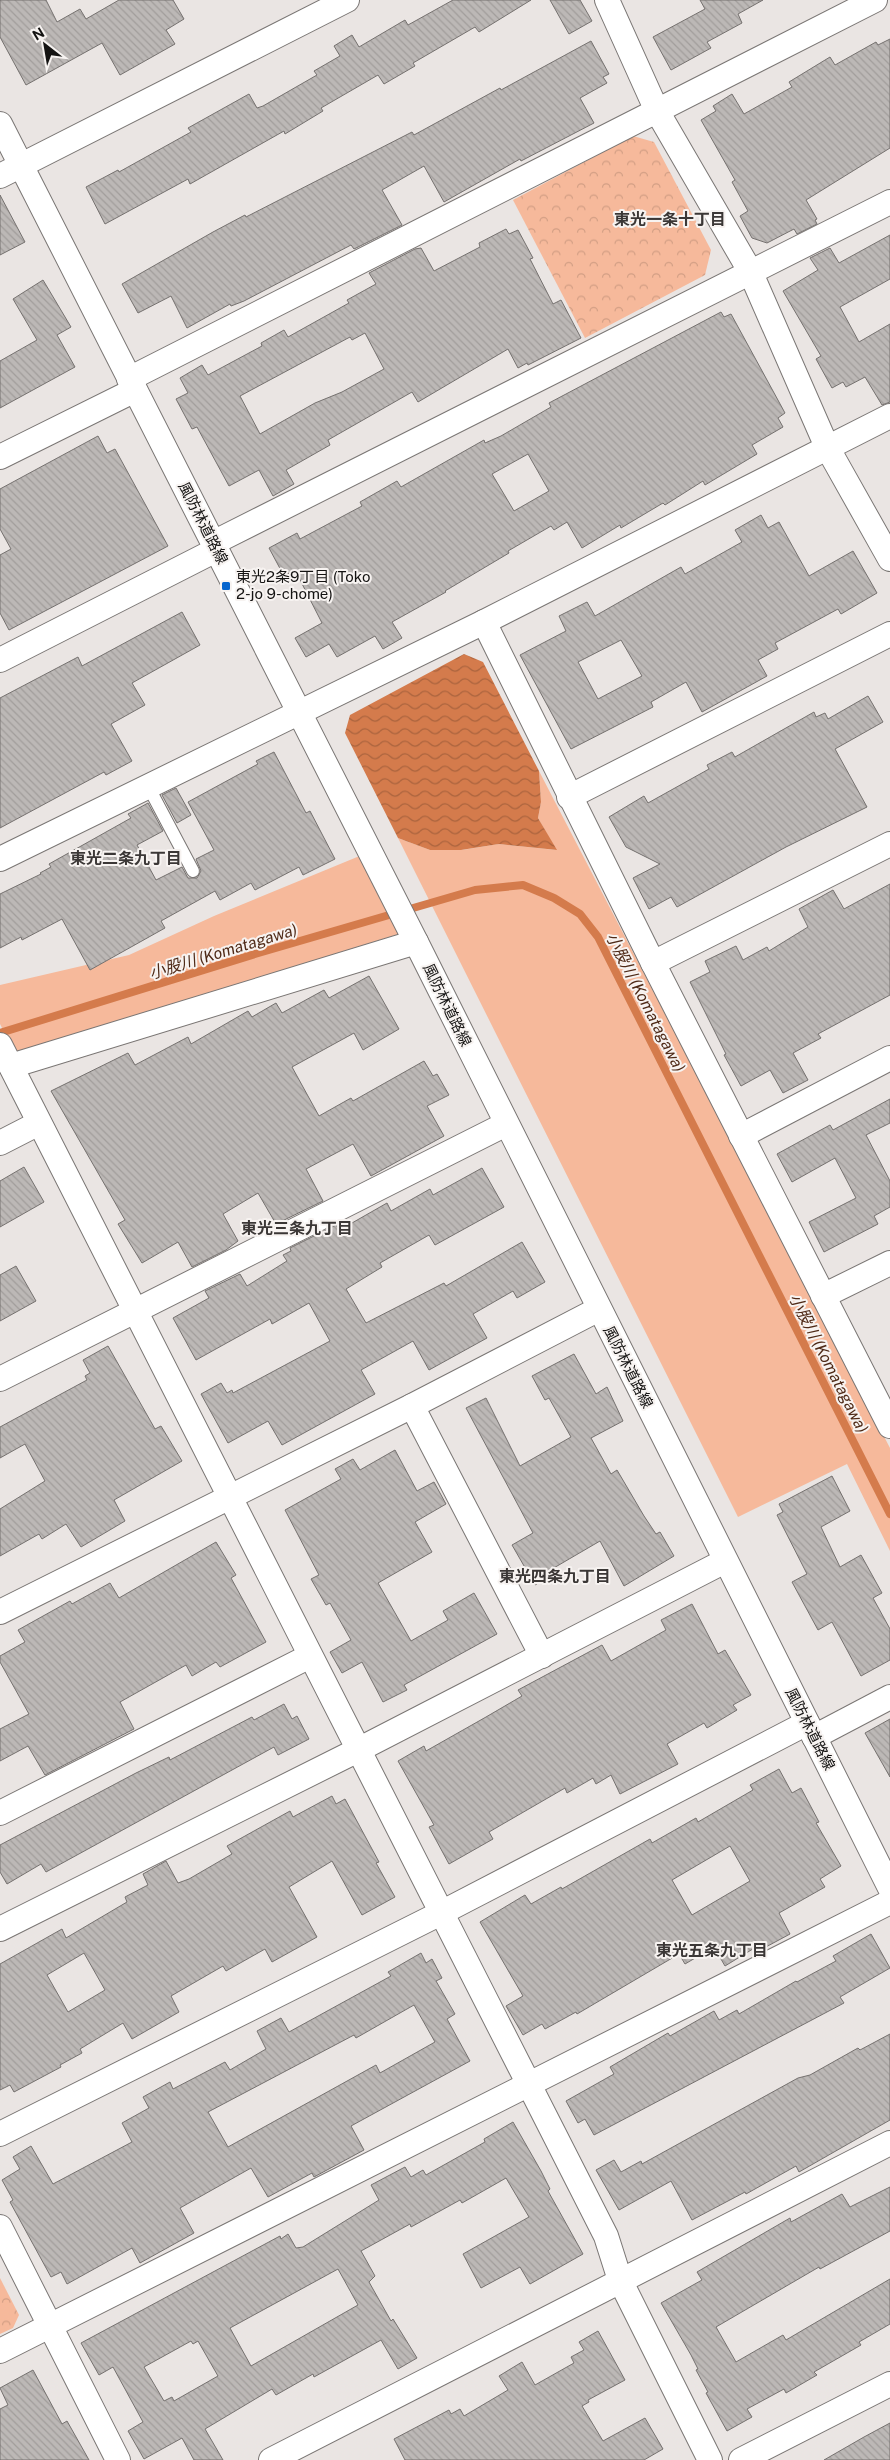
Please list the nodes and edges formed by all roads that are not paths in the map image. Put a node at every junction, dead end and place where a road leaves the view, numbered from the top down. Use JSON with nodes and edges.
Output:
{"nodes":[{"id":1,"x":347,"y":0,"type":"edge"},
{"id":2,"x":607,"y":0,"type":"edge"},
{"id":3,"x":875,"y":0,"type":"edge"},
{"id":4,"x":657,"y":111,"type":"junction"},
{"id":5,"x":0,"y":124,"type":"edge"},
{"id":6,"x":21,"y":166,"type":"junction"},
{"id":7,"x":0,"y":176,"type":"edge"},
{"id":8,"x":890,"y":202,"type":"edge"},
{"id":9,"x":750,"y":271,"type":"junction"},
{"id":10,"x":132,"y":384,"type":"junction"},
{"id":11,"x":890,"y":416,"type":"edge"},
{"id":12,"x":827,"y":448,"type":"junction"},
{"id":13,"x":0,"y":458,"type":"edge"},
{"id":14,"x":214,"y":546,"type":"junction"},
{"id":15,"x":890,"y":559,"type":"edge"},
{"id":16,"x":484,"y":622,"type":"junction"},
{"id":17,"x":890,"y":634,"type":"edge"},
{"id":18,"x":0,"y":660,"type":"edge"},
{"id":19,"x":298,"y":711,"type":"junction"},
{"id":20,"x":148,"y":786,"type":"junction"},
{"id":21,"x":569,"y":797,"type":"junction"},
{"id":22,"x":890,"y":844,"type":"edge"},
{"id":23,"x":0,"y":859,"type":"edge"},
{"id":24,"x":193,"y":871,"type":"dead end"},
{"id":25,"x":411,"y":932,"type":"junction"},
{"id":26,"x":653,"y":963,"type":"junction"},
{"id":27,"x":5,"y":1054,"type":"edge"},
{"id":28,"x":890,"y":1058,"type":"edge"},
{"id":29,"x":39,"y":1123,"type":"junction"},
{"id":30,"x":506,"y":1124,"type":"junction"},
{"id":31,"x":741,"y":1136,"type":"junction"},
{"id":32,"x":0,"y":1143,"type":"edge"},
{"id":33,"x":890,"y":1263,"type":"edge"},
{"id":34,"x":823,"y":1296,"type":"junction"},
{"id":35,"x":599,"y":1309,"type":"junction"},
{"id":36,"x":134,"y":1310,"type":"junction"},
{"id":37,"x":0,"y":1379,"type":"edge"},
{"id":38,"x":412,"y":1406,"type":"junction"},
{"id":39,"x":890,"y":1426,"type":"edge"},
{"id":40,"x":228,"y":1497,"type":"junction"},
{"id":41,"x":725,"y":1561,"type":"junction"},
{"id":42,"x":0,"y":1612,"type":"edge"},
{"id":43,"x":310,"y":1656,"type":"junction"},
{"id":44,"x":542,"y":1656,"type":"junction"},
{"id":45,"x":890,"y":1697,"type":"edge"},
{"id":46,"x":810,"y":1730,"type":"junction"},
{"id":47,"x":358,"y":1750,"type":"junction"},
{"id":48,"x":0,"y":1813,"type":"edge"},
{"id":49,"x":890,"y":1888,"type":"edge"},
{"id":50,"x":890,"y":1902,"type":"edge"},
{"id":51,"x":441,"y":1913,"type":"junction"},
{"id":52,"x":0,"y":1929,"type":"edge"},
{"id":53,"x":527,"y":2085,"type":"junction"},
{"id":54,"x":0,"y":2134,"type":"edge"},
{"id":55,"x":890,"y":2143,"type":"edge"},
{"id":56,"x":0,"y":2227,"type":"edge"},
{"id":57,"x":620,"y":2280,"type":"junction"},
{"id":58,"x":50,"y":2326,"type":"junction"},
{"id":59,"x":0,"y":2351,"type":"edge"},
{"id":60,"x":890,"y":2384,"type":"edge"},
{"id":61,"x":118,"y":2460,"type":"edge"},
{"id":62,"x":271,"y":2460,"type":"edge"},
{"id":63,"x":710,"y":2460,"type":"edge"},
{"id":64,"x":741,"y":2460,"type":"edge"}],
"edges":[{"from":1,"to":6,"type":"street"},
{"from":2,"to":4,"type":"street"},
{"from":3,"to":4,"type":"street"},
{"from":4,"to":9,"type":"street"},
{"from":4,"to":10,"type":"street"},
{"from":5,"to":6,"type":"street","name":"風防林道路線"},
{"from":6,"to":7,"type":"street"},
{"from":6,"to":10,"type":"street","name":"風防林道路線"},
{"from":8,"to":9,"type":"street"},
{"from":9,"to":12,"type":"street"},
{"from":9,"to":14,"type":"street"},
{"from":10,"to":13,"type":"street"},
{"from":10,"to":14,"type":"street","name":"風防林道路線"},
{"from":11,"to":12,"type":"street"},
{"from":12,"to":15,"type":"street"},
{"from":12,"to":16,"type":"street"},
{"from":14,"to":18,"type":"street"},
{"from":14,"to":19,"type":"street","name":"風防林道路線"},
{"from":16,"to":19,"type":"street"},
{"from":16,"to":21,"type":"street"},
{"from":17,"to":21,"type":"street"},
{"from":19,"to":20,"type":"street"},
{"from":19,"to":25,"type":"street","name":"風防林道路線"},
{"from":20,"to":23,"type":"street"},
{"from":20,"to":24,"type":"lane"},
{"from":21,"to":26,"type":"street"},
{"from":22,"to":26,"type":"street"},
{"from":25,"to":27,"type":"street"},
{"from":25,"to":30,"type":"street","name":"風防林道路線"},
{"from":26,"to":31,"type":"street"},
{"from":27,"to":29,"type":"street"},
{"from":28,"to":31,"type":"street"},
{"from":29,"to":32,"type":"street"},
{"from":29,"to":36,"type":"street"},
{"from":30,"to":35,"type":"street","name":"風防林道路線"},
{"from":30,"to":36,"type":"street"},
{"from":31,"to":34,"type":"street"},
{"from":33,"to":34,"type":"street"},
{"from":34,"to":39,"type":"street"},
{"from":35,"to":38,"type":"street"},
{"from":35,"to":41,"type":"street","name":"風防林道路線"},
{"from":36,"to":37,"type":"street"},
{"from":36,"to":40,"type":"street"},
{"from":38,"to":40,"type":"street"},
{"from":38,"to":44,"type":"street"},
{"from":40,"to":42,"type":"street"},
{"from":40,"to":43,"type":"street"},
{"from":41,"to":44,"type":"street"},
{"from":41,"to":46,"type":"street","name":"風防林道路線"},
{"from":43,"to":47,"type":"street"},
{"from":43,"to":48,"type":"street"},
{"from":44,"to":47,"type":"street"},
{"from":45,"to":46,"type":"street"},
{"from":46,"to":49,"type":"street","name":"風防林道路線"},
{"from":46,"to":51,"type":"street"},
{"from":47,"to":51,"type":"street"},
{"from":47,"to":52,"type":"street"},
{"from":50,"to":53,"type":"street"},
{"from":51,"to":53,"type":"street"},
{"from":51,"to":54,"type":"street"},
{"from":53,"to":57,"type":"street"},
{"from":53,"to":58,"type":"street"},
{"from":55,"to":57,"type":"street"},
{"from":56,"to":58,"type":"street"},
{"from":57,"to":62,"type":"street"},
{"from":57,"to":63,"type":"street"},
{"from":58,"to":59,"type":"street"},
{"from":58,"to":61,"type":"street"},
{"from":60,"to":64,"type":"street"}]}
